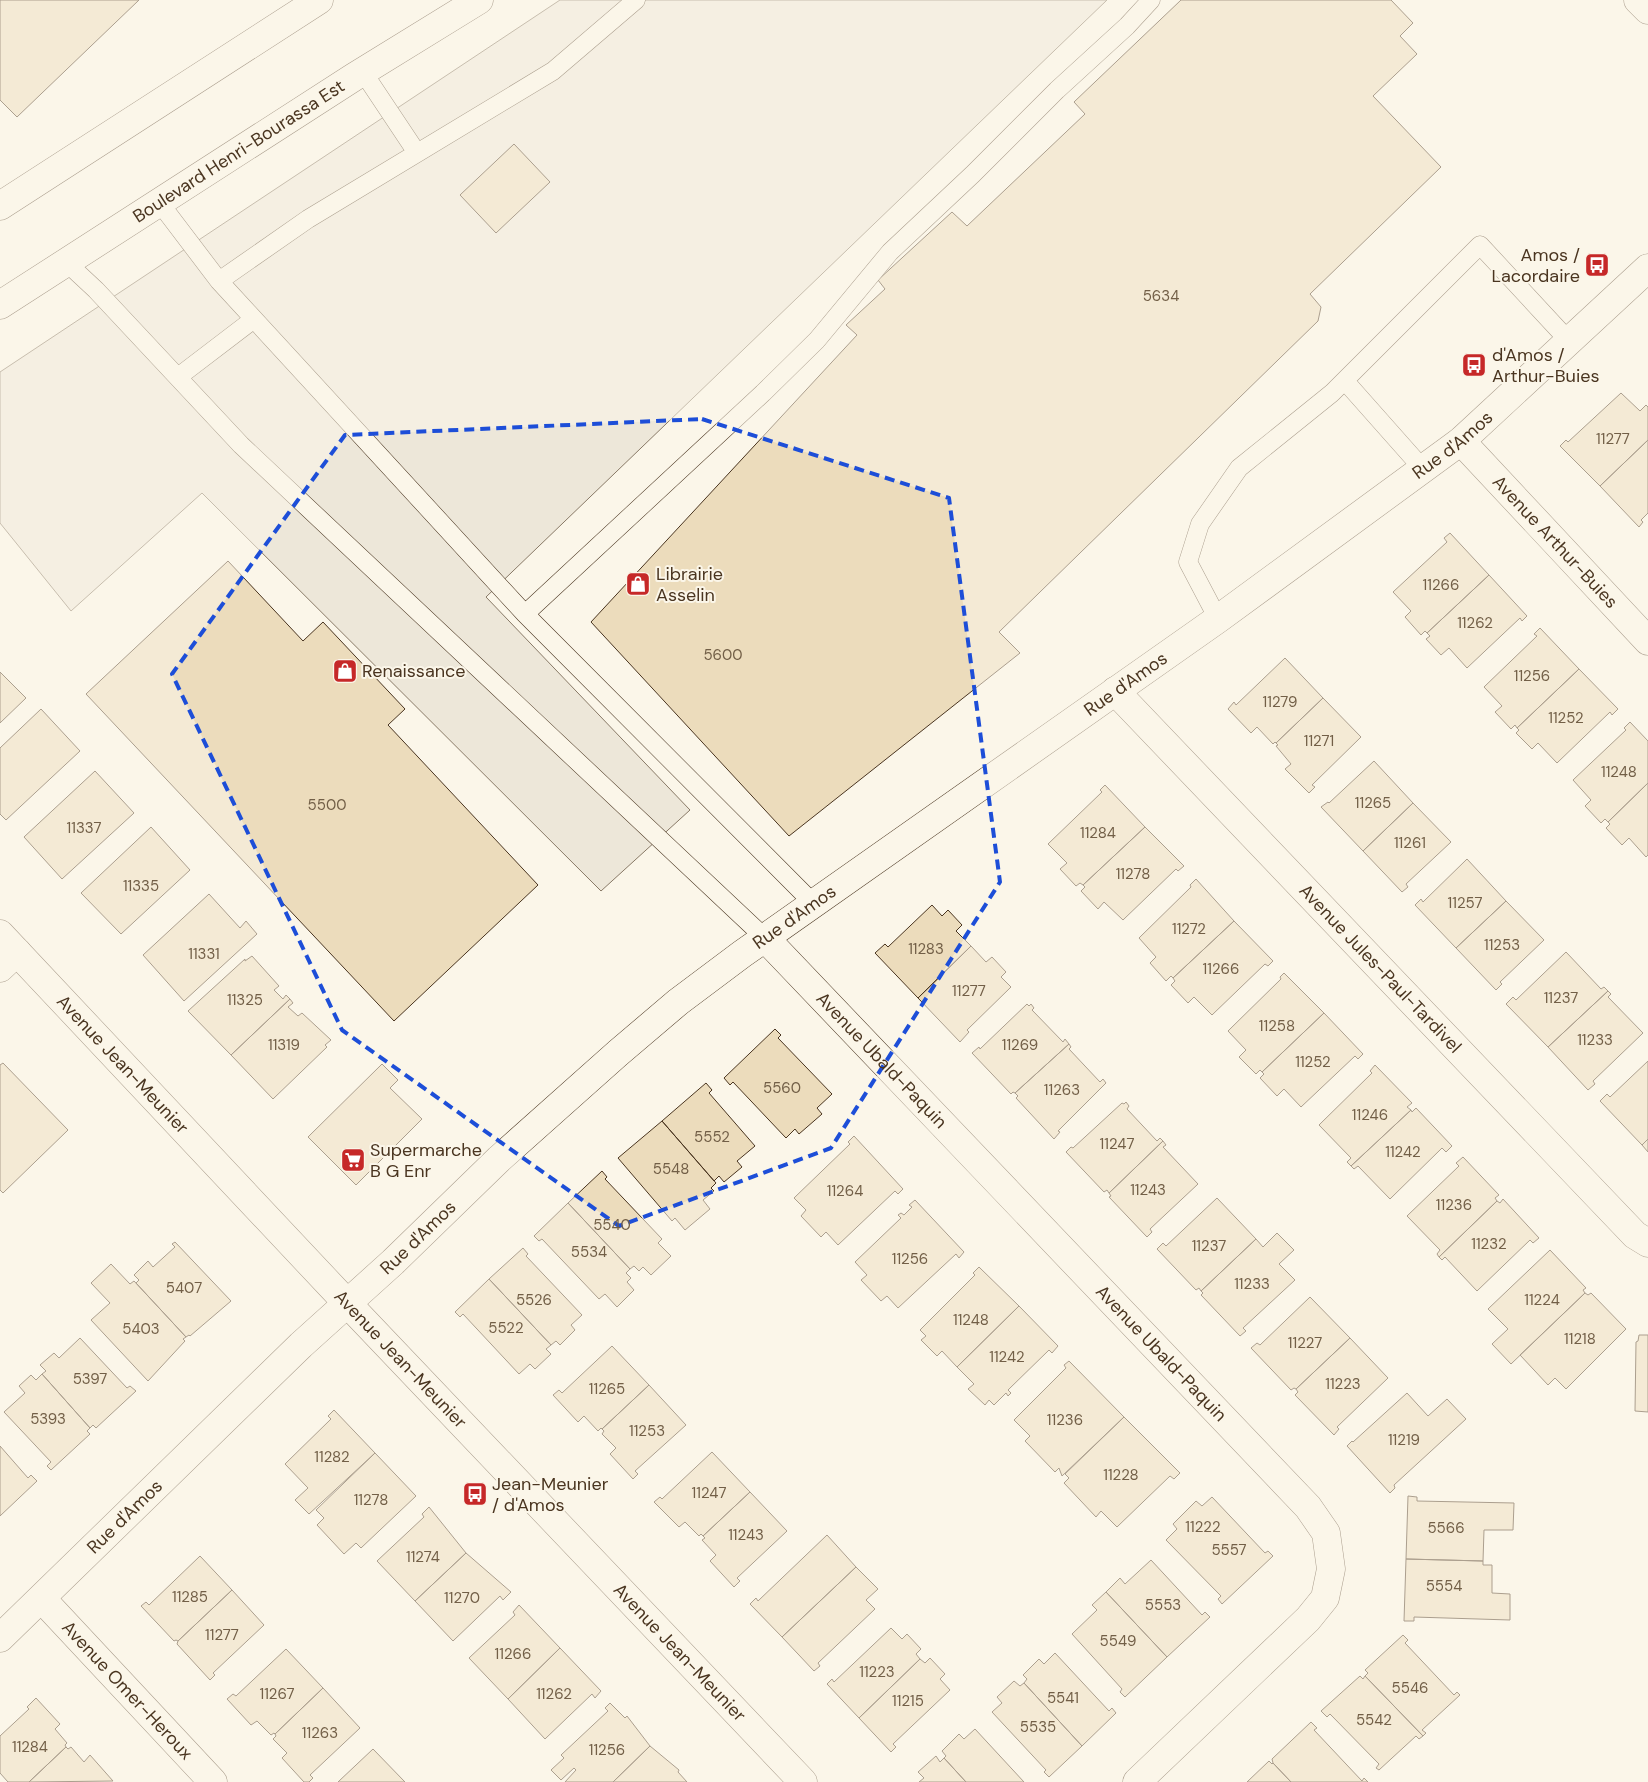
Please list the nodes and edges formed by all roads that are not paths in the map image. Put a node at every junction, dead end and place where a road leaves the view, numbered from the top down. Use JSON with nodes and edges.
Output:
{"nodes":[{"id":1,"x":319,"y":0,"type":"edge"},
{"id":2,"x":479,"y":0,"type":"edge"},
{"id":3,"x":636,"y":0,"type":"edge"},
{"id":4,"x":1151,"y":0,"type":"edge"},
{"id":5,"x":1638,"y":0,"type":"edge"},
{"id":6,"x":1648,"y":10,"type":"edge"},
{"id":7,"x":363,"y":72,"type":"junction"},
{"id":8,"x":417,"y":152,"type":"junction"},
{"id":9,"x":159,"y":202,"type":"junction"},
{"id":10,"x":0,"y":206,"type":"edge"},
{"id":11,"x":66,"y":262,"type":"junction"},
{"id":12,"x":1648,"y":268,"type":"edge"},
{"id":13,"x":220,"y":281,"type":"junction"},
{"id":14,"x":0,"y":305,"type":"edge"},
{"id":15,"x":254,"y":319,"type":"junction"},
{"id":16,"x":1569,"y":341,"type":"junction"},
{"id":17,"x":178,"y":377,"type":"junction"},
{"id":18,"x":1345,"y":380,"type":"junction"},
{"id":19,"x":1462,"y":441,"type":"junction"},
{"id":20,"x":1423,"y":469,"type":"junction"},
{"id":21,"x":525,"y":614,"type":"junction"},
{"id":22,"x":1218,"y":619,"type":"junction"},
{"id":23,"x":1648,"y":641,"type":"edge"},
{"id":24,"x":1115,"y":691,"type":"junction"},
{"id":25,"x":814,"y":904,"type":"junction"},
{"id":26,"x":766,"y":938,"type":"junction"},
{"id":27,"x":6,"y":951,"type":"edge"},
{"id":28,"x":1648,"y":1242,"type":"edge"},
{"id":29,"x":347,"y":1303,"type":"junction"},
{"id":30,"x":42,"y":1599,"type":"junction"},
{"id":31,"x":0,"y":1638,"type":"edge"},
{"id":32,"x":214,"y":1782,"type":"edge"},
{"id":33,"x":803,"y":1782,"type":"edge"},
{"id":34,"x":1137,"y":1782,"type":"edge"}],
"edges":[{"from":1,"to":10,"type":"street"},
{"from":2,"to":7,"type":"street","name":"Boulevard Henri-Bourassa Est"},
{"from":3,"to":8,"type":"lane"},
{"from":4,"to":21,"type":"lane"},
{"from":5,"to":6,"type":"street"},
{"from":7,"to":8,"type":"lane"},
{"from":7,"to":9,"type":"street","name":"Boulevard Henri-Bourassa Est"},
{"from":8,"to":13,"type":"lane"},
{"from":9,"to":11,"type":"street","name":"Boulevard Henri-Bourassa Est"},
{"from":9,"to":13,"type":"lane"},
{"from":11,"to":14,"type":"street","name":"Boulevard Henri-Bourassa Est"},
{"from":11,"to":17,"type":"lane"},
{"from":12,"to":16,"type":"street","name":"Rue d'Amos"},
{"from":13,"to":15,"type":"lane"},
{"from":15,"to":17,"type":"lane"},
{"from":15,"to":21,"type":"lane"},
{"from":16,"to":18,"type":"lane"},
{"from":16,"to":19,"type":"street","name":"Rue d'Amos"},
{"from":17,"to":26,"type":"lane"},
{"from":18,"to":20,"type":"lane"},
{"from":18,"to":22,"type":"lane"},
{"from":19,"to":20,"type":"street","name":"Rue d'Amos"},
{"from":19,"to":23,"type":"street","name":"Avenue Arthur-Buies"},
{"from":20,"to":22,"type":"street","name":"Rue d'Amos"},
{"from":21,"to":25,"type":"lane"},
{"from":22,"to":24,"type":"street","name":"Rue d'Amos"},
{"from":24,"to":25,"type":"street","name":"Rue d'Amos"},
{"from":24,"to":28,"type":"street","name":"Avenue Jules-Paul-Tardivel"},
{"from":25,"to":26,"type":"street","name":"Rue d'Amos"},
{"from":26,"to":29,"type":"street","name":"Rue d'Amos"},
{"from":26,"to":34,"type":"street","name":"Avenue Ubald-Paquin"},
{"from":27,"to":29,"type":"street","name":"Avenue Jean-Meunier"},
{"from":29,"to":30,"type":"street","name":"Rue d'Amos"},
{"from":29,"to":33,"type":"street","name":"Avenue Jean-Meunier"},
{"from":30,"to":31,"type":"street","name":"Rue d'Amos"},
{"from":30,"to":32,"type":"street","name":"Avenue Omer-Heroux"}]}
